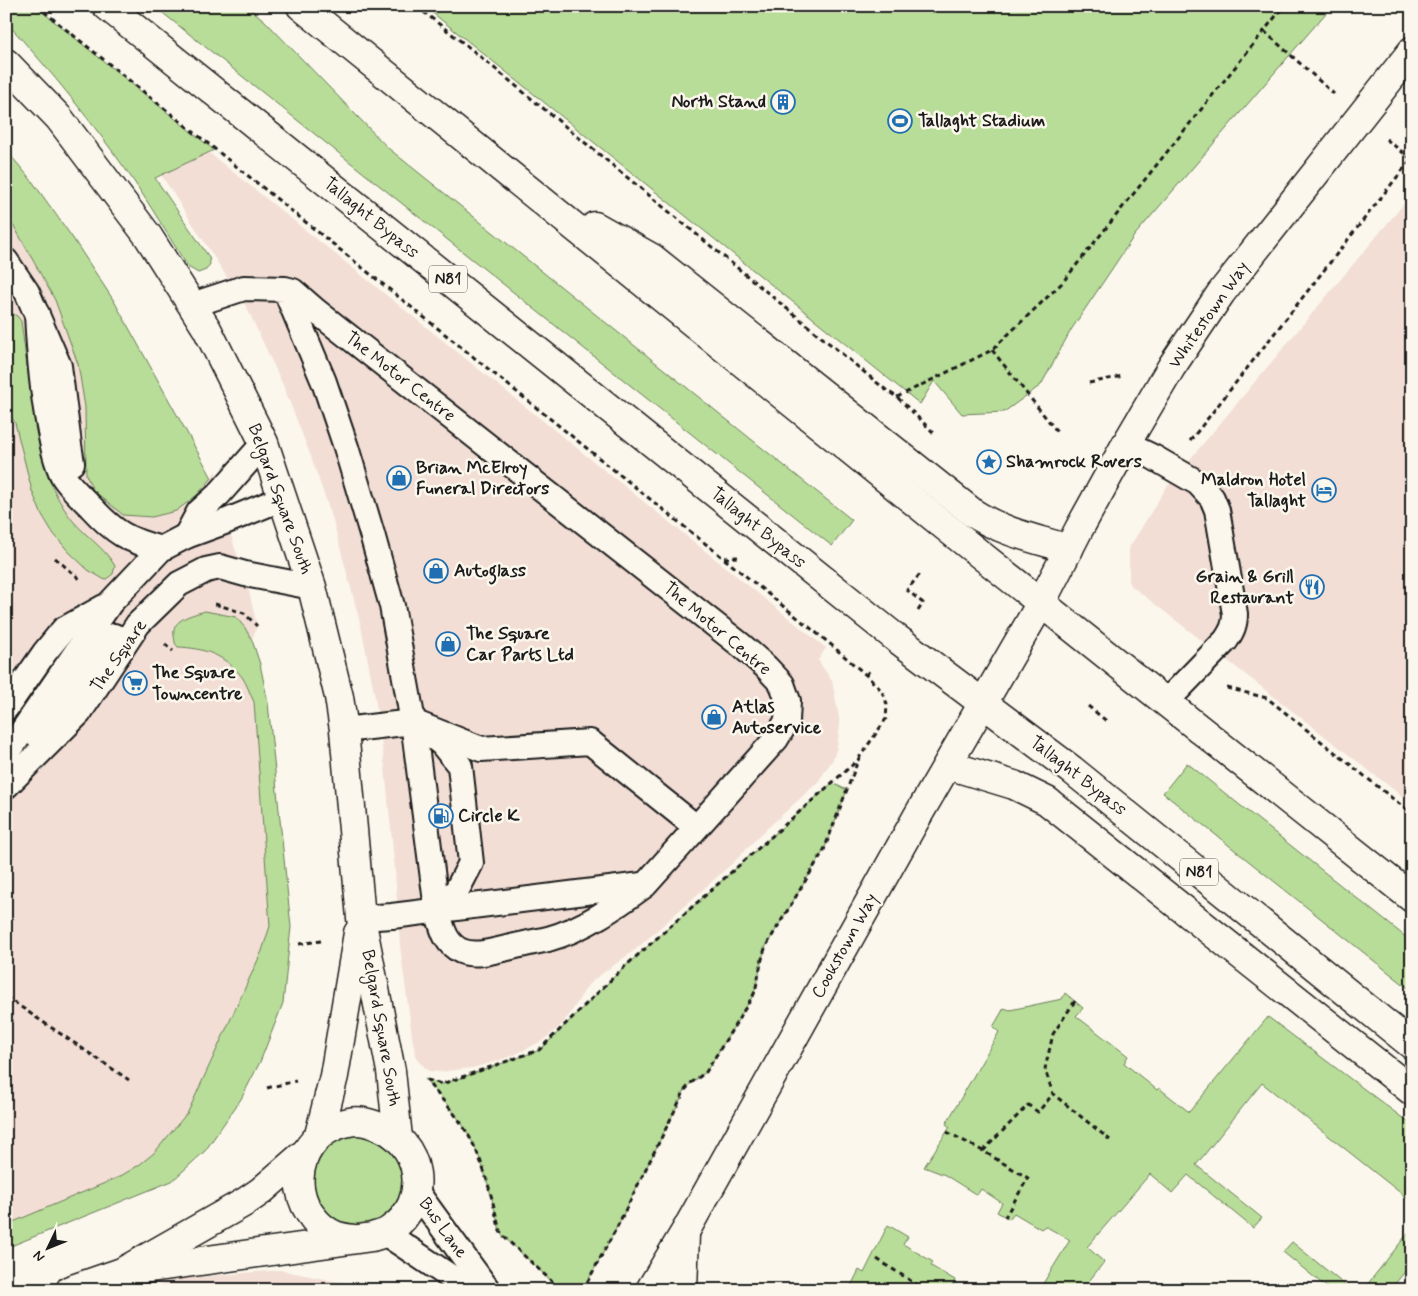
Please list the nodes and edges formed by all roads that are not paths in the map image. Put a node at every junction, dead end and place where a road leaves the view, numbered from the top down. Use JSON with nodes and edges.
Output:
{"nodes":[{"id":1,"x":107,"y":6,"type":"edge"},
{"id":2,"x":301,"y":6,"type":"edge"},
{"id":3,"x":1412,"y":51,"type":"edge"},
{"id":4,"x":6,"y":63,"type":"edge"},
{"id":5,"x":526,"y":187,"type":"junction"},
{"id":6,"x":6,"y":261,"type":"edge"},
{"id":7,"x":285,"y":289,"type":"junction"},
{"id":8,"x":192,"y":305,"type":"junction"},
{"id":9,"x":264,"y":443,"type":"junction"},
{"id":10,"x":1126,"y":444,"type":"junction"},
{"id":11,"x":283,"y":498,"type":"junction"},
{"id":12,"x":186,"y":536,"type":"junction"},
{"id":13,"x":162,"y":549,"type":"junction"},
{"id":14,"x":1069,"y":549,"type":"junction"},
{"id":15,"x":312,"y":587,"type":"junction"},
{"id":16,"x":1041,"y":602,"type":"junction"},
{"id":17,"x":110,"y":603,"type":"junction"},
{"id":18,"x":1166,"y":702,"type":"junction"},
{"id":19,"x":983,"y":704,"type":"junction"},
{"id":20,"x":6,"y":708,"type":"edge"},
{"id":21,"x":413,"y":722,"type":"junction"},
{"id":22,"x":344,"y":730,"type":"junction"},
{"id":23,"x":7,"y":752,"type":"edge"},
{"id":24,"x":948,"y":765,"type":"junction"},
{"id":25,"x":6,"y":786,"type":"edge"},
{"id":26,"x":696,"y":827,"type":"junction"},
{"id":27,"x":645,"y":885,"type":"junction"},
{"id":28,"x":1412,"y":898,"type":"edge"},
{"id":29,"x":437,"y":910,"type":"junction"},
{"id":30,"x":361,"y":918,"type":"junction"},
{"id":31,"x":1412,"y":1045,"type":"edge"},
{"id":32,"x":1412,"y":1091,"type":"edge"},
{"id":33,"x":398,"y":1138,"type":"junction"},
{"id":34,"x":312,"y":1143,"type":"junction"},
{"id":35,"x":416,"y":1191,"type":"junction"},
{"id":36,"x":685,"y":1232,"type":"junction"},
{"id":37,"x":385,"y":1233,"type":"junction"},
{"id":38,"x":353,"y":1239,"type":"junction"},
{"id":39,"x":122,"y":1272,"type":"junction"},
{"id":40,"x":70,"y":1290,"type":"edge"},
{"id":41,"x":470,"y":1290,"type":"edge"},
{"id":42,"x":488,"y":1290,"type":"edge"},
{"id":43,"x":650,"y":1290,"type":"edge"},
{"id":44,"x":683,"y":1290,"type":"edge"}],
"edges":[{"from":1,"to":19,"type":"main road","name":"Tallaght Bypass","number":"N81"},
{"from":2,"to":5,"type":"main road"},
{"from":3,"to":10,"type":"main road","name":"Whitestown Way"},
{"from":4,"to":8,"type":"main road","name":"Belgard Square South"},
{"from":5,"to":14,"type":"main road"},
{"from":5,"to":16,"type":"main road"},
{"from":6,"to":13,"type":"lane"},
{"from":7,"to":8,"type":"lane"},
{"from":7,"to":21,"type":"lane"},
{"from":7,"to":26,"type":"lane","name":"The Motor Centre"},
{"from":8,"to":9,"type":"main road","name":"Belgard Square South"},
{"from":9,"to":11,"type":"main road","name":"Belgard Square South"},
{"from":9,"to":12,"type":"lane"},
{"from":10,"to":14,"type":"main road","name":"Whitestown Way"},
{"from":10,"to":18,"type":"lane"},
{"from":11,"to":12,"type":"lane","name":"The Square"},
{"from":11,"to":15,"type":"main road","name":"Belgard Square South"},
{"from":12,"to":13,"type":"lane","name":"The Square"},
{"from":13,"to":17,"type":"lane","name":"The Square"},
{"from":14,"to":16,"type":"main road","name":"Whitestown Way"},
{"from":15,"to":22,"type":"main road","name":"Belgard Square South"},
{"from":15,"to":25,"type":"lane","name":"The Square"},
{"from":16,"to":18,"type":"main road"},
{"from":16,"to":19,"type":"main road","name":"Cookstown Way"},
{"from":17,"to":20,"type":"lane"},
{"from":17,"to":23,"type":"lane","name":"The Square"},
{"from":18,"to":28,"type":"main road"},
{"from":19,"to":24,"type":"main road","name":"Cookstown Way"},
{"from":19,"to":31,"type":"main road","name":"Tallaght Bypass","number":"N81"},
{"from":21,"to":22,"type":"lane"},
{"from":21,"to":26,"type":"lane"},
{"from":21,"to":29,"type":"lane","name":"The Motor Centre"},
{"from":21,"to":29,"type":"lane"},
{"from":22,"to":30,"type":"main road","name":"Belgard Square South"},
{"from":24,"to":32,"type":"main road"},
{"from":24,"to":36,"type":"main road","name":"Cookstown Way"},
{"from":26,"to":27,"type":"lane","name":"The Motor Centre"},
{"from":27,"to":29,"type":"lane"},
{"from":27,"to":29,"type":"lane","name":"The Motor Centre"},
{"from":29,"to":30,"type":"lane"},
{"from":30,"to":33,"type":"main road","name":"Belgard Square South"},
{"from":30,"to":34,"type":"main road","name":"Belgard Square South"},
{"from":33,"to":34,"type":"main road"},
{"from":33,"to":35,"type":"main road"},
{"from":34,"to":38,"type":"main road"},
{"from":34,"to":39,"type":"main road"},
{"from":35,"to":37,"type":"main road"},
{"from":35,"to":42,"type":"lane","name":"Bus Lane"},
{"from":36,"to":43,"type":"main road","name":"Cookstown Way"},
{"from":36,"to":44,"type":"main road"},
{"from":37,"to":38,"type":"main road"},
{"from":37,"to":41,"type":"lane","name":"Bus Lane"},
{"from":38,"to":39,"type":"main road"},
{"from":39,"to":40,"type":"main road"}]}
